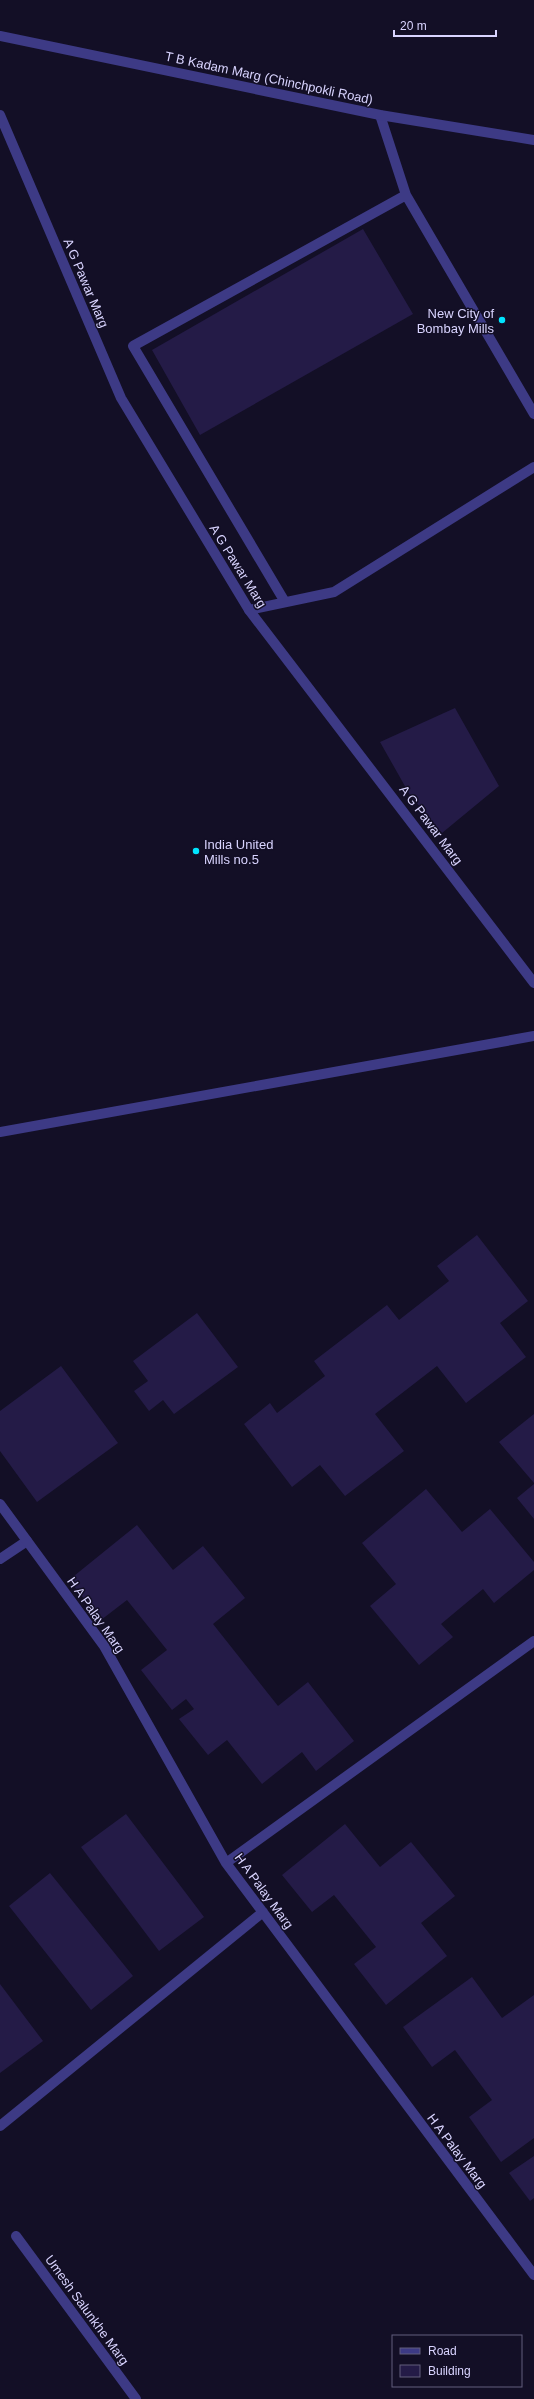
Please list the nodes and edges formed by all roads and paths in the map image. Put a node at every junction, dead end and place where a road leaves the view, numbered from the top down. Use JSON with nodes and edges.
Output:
{"nodes":[{"id":1,"x":0,"y":36,"type":"edge"},
{"id":2,"x":380,"y":114,"type":"junction"},
{"id":3,"x":0,"y":115,"type":"edge"},
{"id":4,"x":534,"y":140,"type":"edge"},
{"id":5,"x":406,"y":195,"type":"junction"},
{"id":6,"x":534,"y":414,"type":"edge"},
{"id":7,"x":534,"y":467,"type":"edge"},
{"id":8,"x":285,"y":602,"type":"junction"},
{"id":9,"x":249,"y":610,"type":"junction"},
{"id":10,"x":534,"y":983,"type":"edge"},
{"id":11,"x":534,"y":1036,"type":"edge"},
{"id":12,"x":0,"y":1132,"type":"edge"},
{"id":13,"x":0,"y":1504,"type":"edge"},
{"id":14,"x":27,"y":1540,"type":"junction"},
{"id":15,"x":0,"y":1559,"type":"edge"},
{"id":16,"x":534,"y":1641,"type":"edge"},
{"id":17,"x":226,"y":1863,"type":"junction"},
{"id":18,"x":263,"y":1912,"type":"junction"},
{"id":19,"x":0,"y":2126,"type":"edge"},
{"id":20,"x":16,"y":2236,"type":"dead end"},
{"id":21,"x":534,"y":2275,"type":"edge"},
{"id":22,"x":136,"y":2399,"type":"edge"}],
"edges":[{"from":1,"to":2,"type":"street","name":"T B Kadam Marg (Chinchpokli Road)"},
{"from":2,"to":4,"type":"street","name":"T B Kadam Marg (Chinchpokli Road)"},
{"from":2,"to":5,"type":"street"},
{"from":3,"to":9,"type":"street","name":"A G Pawar Marg"},
{"from":5,"to":6,"type":"street"},
{"from":5,"to":8,"type":"street"},
{"from":7,"to":8,"type":"street"},
{"from":8,"to":9,"type":"street"},
{"from":9,"to":10,"type":"street","name":"A G Pawar Marg"},
{"from":11,"to":12,"type":"street"},
{"from":13,"to":14,"type":"street","name":"H A Palay Marg"},
{"from":14,"to":15,"type":"street"},
{"from":14,"to":17,"type":"street","name":"H A Palay Marg"},
{"from":16,"to":17,"type":"street"},
{"from":17,"to":18,"type":"street","name":"H A Palay Marg"},
{"from":18,"to":19,"type":"street"},
{"from":18,"to":21,"type":"street","name":"H A Palay Marg"},
{"from":20,"to":22,"type":"street","name":"Umesh Salunkhe Marg"}]}
